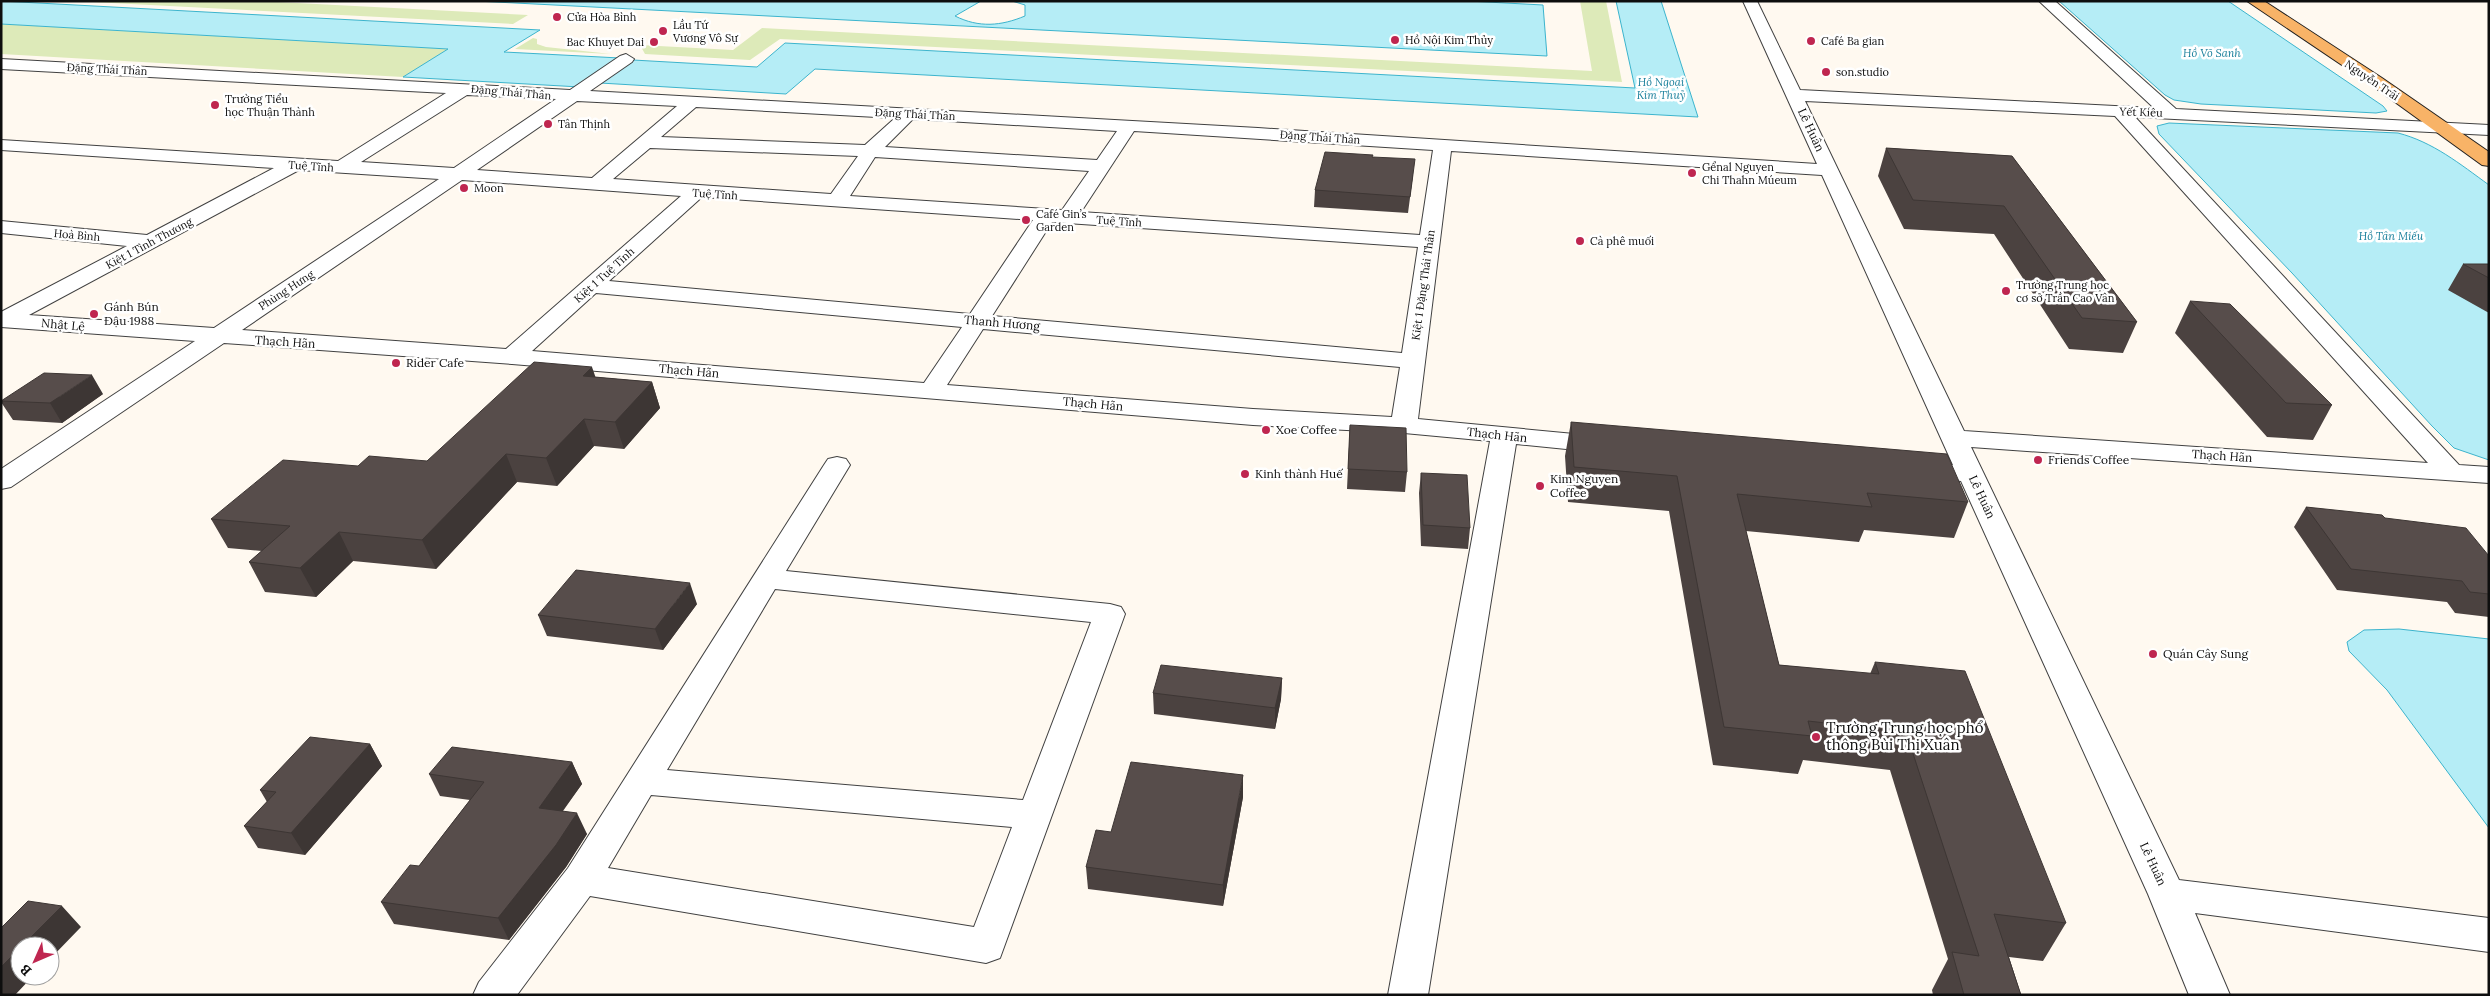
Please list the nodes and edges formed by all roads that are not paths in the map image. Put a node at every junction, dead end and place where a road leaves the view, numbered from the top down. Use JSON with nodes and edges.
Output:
{"nodes":[{"id":1,"x":1750,"y":1,"type":"edge"},
{"id":2,"x":2046,"y":1,"type":"edge"},
{"id":3,"x":2254,"y":1,"type":"edge"},
{"id":4,"x":626,"y":59,"type":"dead end"},
{"id":5,"x":1,"y":64,"type":"edge"},
{"id":6,"x":466,"y":88,"type":"junction"},
{"id":7,"x":1794,"y":95,"type":"junction"},
{"id":8,"x":570,"y":96,"type":"junction"},
{"id":9,"x":692,"y":102,"type":"junction"},
{"id":10,"x":2120,"y":112,"type":"junction"},
{"id":11,"x":909,"y":114,"type":"junction"},
{"id":12,"x":2171,"y":114,"type":"junction"},
{"id":13,"x":1129,"y":126,"type":"junction"},
{"id":14,"x":2440,"y":127,"type":"junction"},
{"id":15,"x":2489,"y":130,"type":"edge"},
{"id":16,"x":645,"y":142,"type":"junction"},
{"id":17,"x":1443,"y":144,"type":"junction"},
{"id":18,"x":1,"y":145,"type":"edge"},
{"id":19,"x":870,"y":151,"type":"junction"},
{"id":20,"x":2489,"y":161,"type":"edge"},
{"id":21,"x":294,"y":165,"type":"junction"},
{"id":22,"x":1102,"y":166,"type":"junction"},
{"id":23,"x":340,"y":168,"type":"junction"},
{"id":24,"x":1829,"y":170,"type":"junction"},
{"id":25,"x":455,"y":174,"type":"junction"},
{"id":26,"x":595,"y":185,"type":"junction"},
{"id":27,"x":696,"y":192,"type":"junction"},
{"id":28,"x":836,"y":202,"type":"junction"},
{"id":29,"x":1046,"y":216,"type":"junction"},
{"id":30,"x":1067,"y":218,"type":"junction"},
{"id":31,"x":1,"y":228,"type":"edge"},
{"id":32,"x":153,"y":242,"type":"junction"},
{"id":33,"x":1429,"y":242,"type":"junction"},
{"id":34,"x":592,"y":286,"type":"junction"},
{"id":35,"x":2,"y":320,"type":"edge"},
{"id":36,"x":977,"y":321,"type":"junction"},
{"id":37,"x":215,"y":337,"type":"junction"},
{"id":38,"x":512,"y":357,"type":"junction"},
{"id":39,"x":1413,"y":361,"type":"junction"},
{"id":40,"x":931,"y":391,"type":"junction"},
{"id":41,"x":1404,"y":425,"type":"junction"},
{"id":42,"x":1504,"y":436,"type":"junction"},
{"id":43,"x":1955,"y":438,"type":"junction"},
{"id":44,"x":1633,"y":447,"type":"edge"},
{"id":45,"x":837,"y":464,"type":"dead end"},
{"id":46,"x":1892,"y":468,"type":"edge"},
{"id":47,"x":2451,"y":472,"type":"junction"},
{"id":48,"x":1971,"y":474,"type":"junction"},
{"id":49,"x":2489,"y":475,"type":"edge"},
{"id":50,"x":1,"y":481,"type":"edge"},
{"id":51,"x":768,"y":579,"type":"junction"},
{"id":52,"x":642,"y":781,"type":"junction"},
{"id":53,"x":1035,"y":815,"type":"junction"},
{"id":54,"x":581,"y":879,"type":"junction"},
{"id":55,"x":2167,"y":894,"type":"junction"},
{"id":56,"x":2489,"y":935,"type":"edge"},
{"id":57,"x":493,"y":995,"type":"edge"},
{"id":58,"x":1408,"y":995,"type":"edge"},
{"id":59,"x":2210,"y":995,"type":"edge"}],
"edges":[{"from":1,"to":7,"type":"street","name":"Lê Huân"},
{"from":2,"to":12,"type":"street"},
{"from":3,"to":14,"type":"main road","name":"Nguyễn Trãi"},
{"from":4,"to":8,"type":"street","name":"Phùng Hưng"},
{"from":5,"to":6,"type":"street","name":"Đặng Thái Thân"},
{"from":6,"to":8,"type":"street","name":"Đặng Thái Thân"},
{"from":6,"to":23,"type":"street"},
{"from":7,"to":10,"type":"street","name":"Yết Kiêu"},
{"from":7,"to":24,"type":"street","name":"Lê Huân"},
{"from":8,"to":9,"type":"street","name":"Đặng Thái Thân"},
{"from":8,"to":25,"type":"street","name":"Phùng Hưng"},
{"from":9,"to":11,"type":"street","name":"Đặng Thái Thân"},
{"from":9,"to":16,"type":"street"},
{"from":10,"to":12,"type":"street","name":"Yết Kiêu"},
{"from":10,"to":47,"type":"street"},
{"from":11,"to":13,"type":"street","name":"Đặng Thái Thân"},
{"from":11,"to":19,"type":"street"},
{"from":12,"to":14,"type":"street","name":"Yết Kiêu"},
{"from":13,"to":17,"type":"street","name":"Đặng Thái Thân"},
{"from":13,"to":22,"type":"street"},
{"from":14,"to":15,"type":"street","name":"Yết Kiêu"},
{"from":14,"to":20,"type":"main road","name":"Nguyễn Trãi"},
{"from":16,"to":19,"type":"street"},
{"from":16,"to":26,"type":"street"},
{"from":17,"to":24,"type":"street","name":"Đặng Thái Thân"},
{"from":17,"to":33,"type":"street","name":"Kiệt 1 Đặng Thái Thân"},
{"from":18,"to":21,"type":"street","name":"Tuệ Tĩnh"},
{"from":19,"to":22,"type":"street"},
{"from":19,"to":28,"type":"street"},
{"from":21,"to":23,"type":"street","name":"Tuệ Tĩnh"},
{"from":21,"to":32,"type":"street","name":"Kiệt 1 Tình Thương"},
{"from":22,"to":30,"type":"street"},
{"from":23,"to":25,"type":"street","name":"Tuệ Tĩnh"},
{"from":24,"to":43,"type":"street","name":"Lê Huân"},
{"from":25,"to":26,"type":"street","name":"Tuệ Tĩnh"},
{"from":25,"to":37,"type":"street","name":"Phùng Hưng"},
{"from":26,"to":27,"type":"street","name":"Tuệ Tĩnh"},
{"from":27,"to":28,"type":"street","name":"Tuệ Tĩnh"},
{"from":27,"to":34,"type":"street","name":"Kiệt 1 Tuệ Tĩnh"},
{"from":28,"to":29,"type":"street","name":"Tuệ Tĩnh"},
{"from":29,"to":30,"type":"street","name":"Tuệ Tĩnh"},
{"from":29,"to":36,"type":"street"},
{"from":30,"to":33,"type":"street","name":"Tuệ Tĩnh"},
{"from":31,"to":32,"type":"street","name":"Hoà Bình"},
{"from":32,"to":35,"type":"street","name":"Kiệt 1 Tình Thương"},
{"from":33,"to":39,"type":"street","name":"Kiệt 1 Đặng Thái Thân"},
{"from":34,"to":36,"type":"street","name":"Thanh Hương"},
{"from":34,"to":38,"type":"street","name":"Kiệt 1 Tuệ Tĩnh"},
{"from":35,"to":37,"type":"street","name":"Nhật Lệ"},
{"from":36,"to":39,"type":"street","name":"Thanh Hương"},
{"from":36,"to":40,"type":"street"},
{"from":37,"to":38,"type":"street","name":"Thạch Hãn"},
{"from":37,"to":50,"type":"street","name":"Phùng Hưng"},
{"from":38,"to":40,"type":"street","name":"Thạch Hãn"},
{"from":39,"to":41,"type":"street","name":"Kiệt 1 Đặng Thái Thân"},
{"from":40,"to":41,"type":"street","name":"Thạch Hãn"},
{"from":41,"to":42,"type":"street","name":"Thạch Hãn"},
{"from":42,"to":44,"type":"street","name":"Thạch Hãn"},
{"from":42,"to":58,"type":"street"},
{"from":43,"to":47,"type":"street","name":"Thạch Hãn"},
{"from":43,"to":48,"type":"street","name":"Lê Huân"},
{"from":45,"to":51,"type":"street"},
{"from":46,"to":48,"type":"street"},
{"from":47,"to":49,"type":"street","name":"Thạch Hãn"},
{"from":48,"to":55,"type":"street","name":"Lê Huân"},
{"from":51,"to":52,"type":"street"},
{"from":51,"to":53,"type":"street"},
{"from":52,"to":53,"type":"street"},
{"from":52,"to":54,"type":"street"},
{"from":53,"to":54,"type":"street"},
{"from":54,"to":57,"type":"street"},
{"from":55,"to":56,"type":"street"},
{"from":55,"to":59,"type":"street","name":"Lê Huân"}]}
